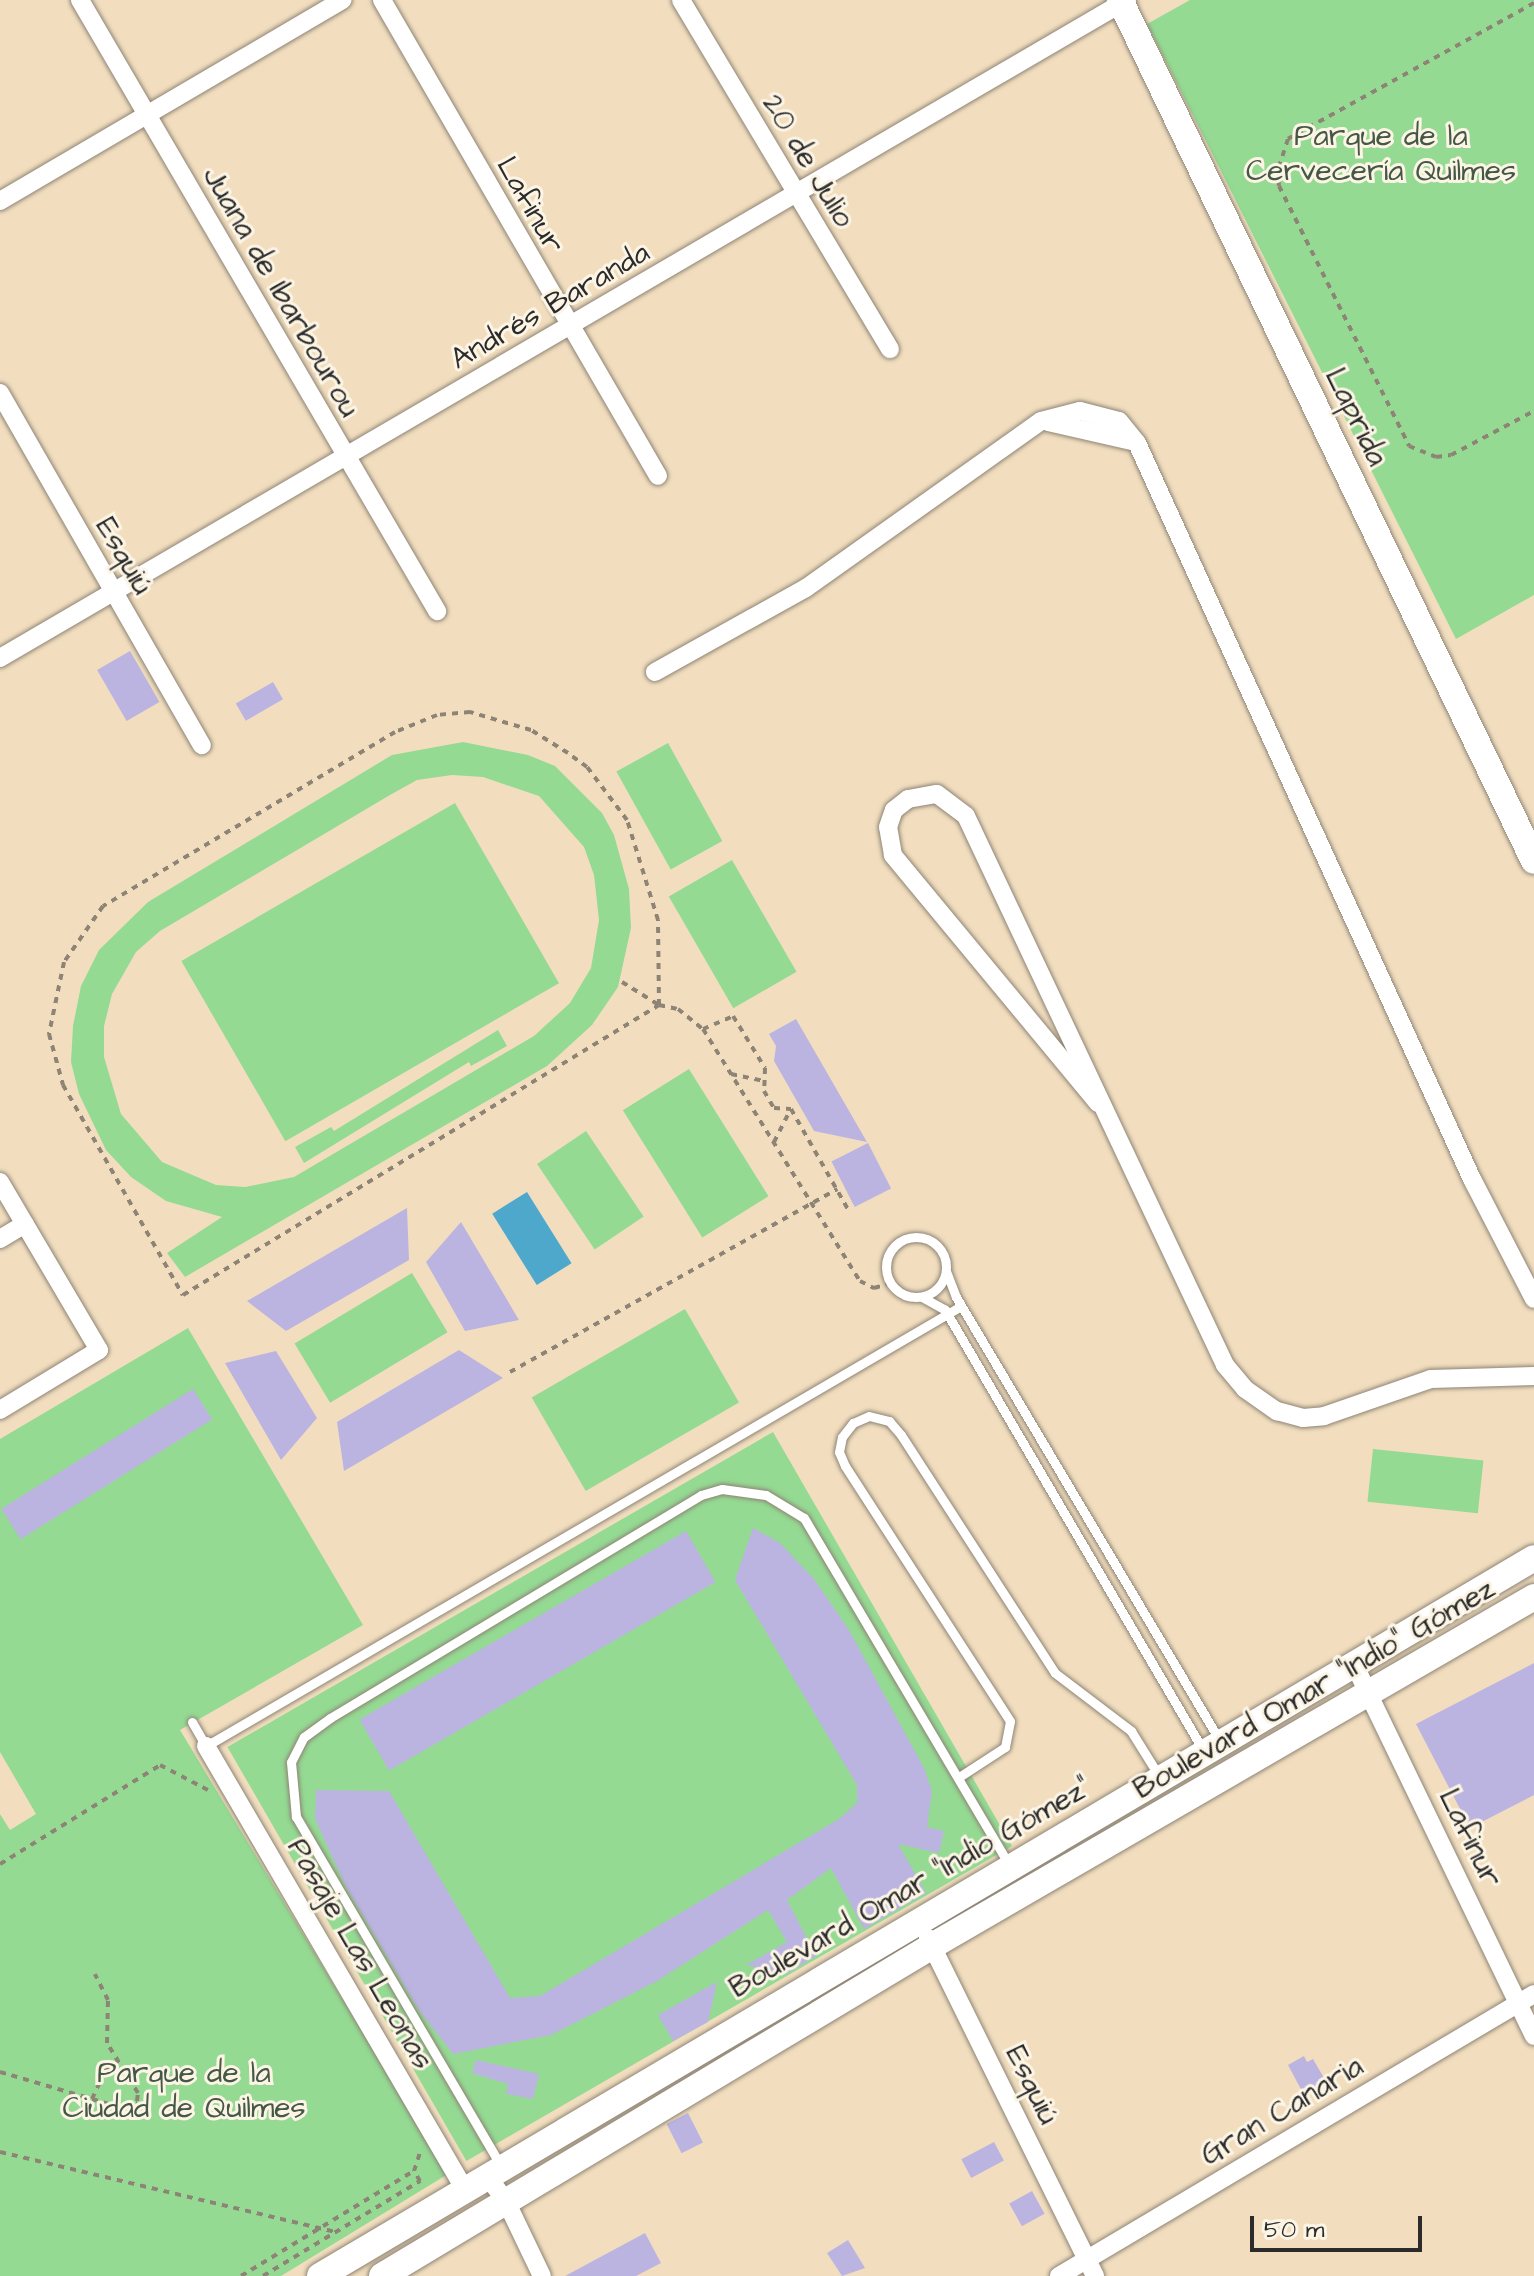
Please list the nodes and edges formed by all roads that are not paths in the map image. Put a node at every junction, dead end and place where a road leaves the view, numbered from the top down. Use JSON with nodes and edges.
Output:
{"nodes":[{"id":1,"x":80,"y":0,"type":"edge"},
{"id":2,"x":342,"y":0,"type":"edge"},
{"id":3,"x":382,"y":0,"type":"edge"},
{"id":4,"x":681,"y":0,"type":"edge"},
{"id":5,"x":1123,"y":1,"type":"edge"},
{"id":6,"x":147,"y":115,"type":"junction"},
{"id":7,"x":794,"y":195,"type":"junction"},
{"id":8,"x":0,"y":201,"type":"edge"},
{"id":9,"x":568,"y":328,"type":"junction"},
{"id":10,"x":890,"y":349,"type":"dead end"},
{"id":11,"x":0,"y":393,"type":"edge"},
{"id":12,"x":345,"y":458,"type":"junction"},
{"id":13,"x":658,"y":476,"type":"dead end"},
{"id":14,"x":113,"y":592,"type":"junction"},
{"id":15,"x":437,"y":611,"type":"dead end"},
{"id":16,"x":0,"y":658,"type":"edge"},
{"id":17,"x":655,"y":672,"type":"dead end"},
{"id":18,"x":202,"y":745,"type":"dead end"},
{"id":19,"x":1533,"y":855,"type":"edge"},
{"id":20,"x":1098,"y":1103,"type":"junction"},
{"id":21,"x":0,"y":1182,"type":"edge"},
{"id":22,"x":25,"y":1224,"type":"junction"},
{"id":23,"x":0,"y":1239,"type":"edge"},
{"id":24,"x":946,"y":1271,"type":"junction"},
{"id":25,"x":922,"y":1297,"type":"junction"},
{"id":26,"x":1534,"y":1299,"type":"edge"},
{"id":27,"x":961,"y":1306,"type":"junction"},
{"id":28,"x":947,"y":1314,"type":"junction"},
{"id":29,"x":1534,"y":1376,"type":"edge"},
{"id":30,"x":0,"y":1410,"type":"edge"},
{"id":31,"x":1534,"y":1558,"type":"edge"},
{"id":32,"x":1534,"y":1597,"type":"edge"},
{"id":33,"x":1355,"y":1666,"type":"junction"},
{"id":34,"x":1369,"y":1694,"type":"junction"},
{"id":35,"x":192,"y":1722,"type":"dead end"},
{"id":36,"x":206,"y":1746,"type":"junction"},
{"id":37,"x":1213,"y":1748,"type":"junction"},
{"id":38,"x":959,"y":1777,"type":"junction"},
{"id":39,"x":1160,"y":1779,"type":"junction"},
{"id":40,"x":1009,"y":1865,"type":"junction"},
{"id":41,"x":918,"y":1921,"type":"junction"},
{"id":42,"x":932,"y":1946,"type":"junction"},
{"id":43,"x":1527,"y":1998,"type":"edge"},
{"id":44,"x":1534,"y":2036,"type":"edge"},
{"id":45,"x":484,"y":2177,"type":"junction"},
{"id":46,"x":506,"y":2201,"type":"junction"},
{"id":47,"x":1091,"y":2268,"type":"edge"},
{"id":48,"x":320,"y":2276,"type":"edge"},
{"id":49,"x":382,"y":2276,"type":"edge"},
{"id":50,"x":542,"y":2276,"type":"edge"},
{"id":51,"x":1059,"y":2276,"type":"edge"}],
"edges":[{"from":1,"to":6,"type":"street","name":"Juana de Ibarbourou"},
{"from":2,"to":6,"type":"street"},
{"from":3,"to":9,"type":"street","name":"Lafinur"},
{"from":4,"to":7,"type":"street","name":"20 de Julio"},
{"from":5,"to":7,"type":"street","name":"Andrés Baranda"},
{"from":5,"to":19,"type":"main road","name":"Laprida"},
{"from":6,"to":8,"type":"street"},
{"from":6,"to":12,"type":"street","name":"Juana de Ibarbourou"},
{"from":7,"to":9,"type":"street","name":"Andrés Baranda"},
{"from":7,"to":10,"type":"street","name":"20 de Julio"},
{"from":9,"to":12,"type":"street","name":"Andrés Baranda"},
{"from":9,"to":13,"type":"street","name":"Lafinur"},
{"from":11,"to":14,"type":"street","name":"Esquiú"},
{"from":12,"to":14,"type":"street","name":"Andrés Baranda"},
{"from":12,"to":15,"type":"street","name":"Juana de Ibarbourou"},
{"from":14,"to":16,"type":"street","name":"Andrés Baranda"},
{"from":14,"to":18,"type":"street","name":"Esquiú"},
{"from":17,"to":26,"type":"street"},
{"from":20,"to":20,"type":"street"},
{"from":20,"to":29,"type":"street"},
{"from":21,"to":22,"type":"street"},
{"from":22,"to":23,"type":"street"},
{"from":22,"to":30,"type":"street"},
{"from":24,"to":25,"type":"lane"},
{"from":24,"to":25,"type":"lane"},
{"from":24,"to":27,"type":"lane"},
{"from":25,"to":28,"type":"lane"},
{"from":27,"to":28,"type":"lane"},
{"from":27,"to":37,"type":"lane"},
{"from":28,"to":36,"type":"lane"},
{"from":28,"to":37,"type":"lane"},
{"from":31,"to":33,"type":"main road","name":"Boulevard Omar \"Indio Gómez\""},
{"from":32,"to":34,"type":"main road","name":"Boulevard Omar \"Indio\" Gómez"},
{"from":33,"to":34,"type":"street","name":"Lafinur"},
{"from":33,"to":37,"type":"main road","name":"Boulevard Omar \"Indio Gómez\""},
{"from":34,"to":42,"type":"main road","name":"Boulevard Omar \"Indio\" Gómez"},
{"from":34,"to":43,"type":"street","name":"Lafinur"},
{"from":35,"to":36,"type":"lane"},
{"from":36,"to":45,"type":"street","name":"Pasaje Las Leonas"},
{"from":37,"to":39,"type":"main road","name":"Boulevard Omar \"Indio Gómez\""},
{"from":38,"to":39,"type":"lane"},
{"from":38,"to":40,"type":"lane"},
{"from":38,"to":45,"type":"lane"},
{"from":39,"to":40,"type":"main road","name":"Boulevard Omar \"Indio Gómez\""},
{"from":40,"to":41,"type":"main road","name":"Boulevard Omar \"Indio Gómez\""},
{"from":41,"to":42,"type":"street","name":"Esquiú"},
{"from":41,"to":45,"type":"main road","name":"Boulevard Omar \"Indio Gómez\""},
{"from":42,"to":46,"type":"main road","name":"Boulevard Omar \"Indio\" Gómez"},
{"from":42,"to":47,"type":"street","name":"Esquiú"},
{"from":43,"to":44,"type":"street","name":"Lafinur"},
{"from":43,"to":47,"type":"street","name":"Gran Canaria"},
{"from":45,"to":46,"type":"street","name":"Pasaje Las Leonas"},
{"from":45,"to":48,"type":"main road","name":"Boulevard Omar \"Indio Gómez\""},
{"from":46,"to":49,"type":"main road","name":"Boulevard Omar \"Indio\" Gómez"},
{"from":46,"to":50,"type":"street","name":"Pasaje Las Leonas"},
{"from":47,"to":51,"type":"street","name":"Gran Canaria"}]}
